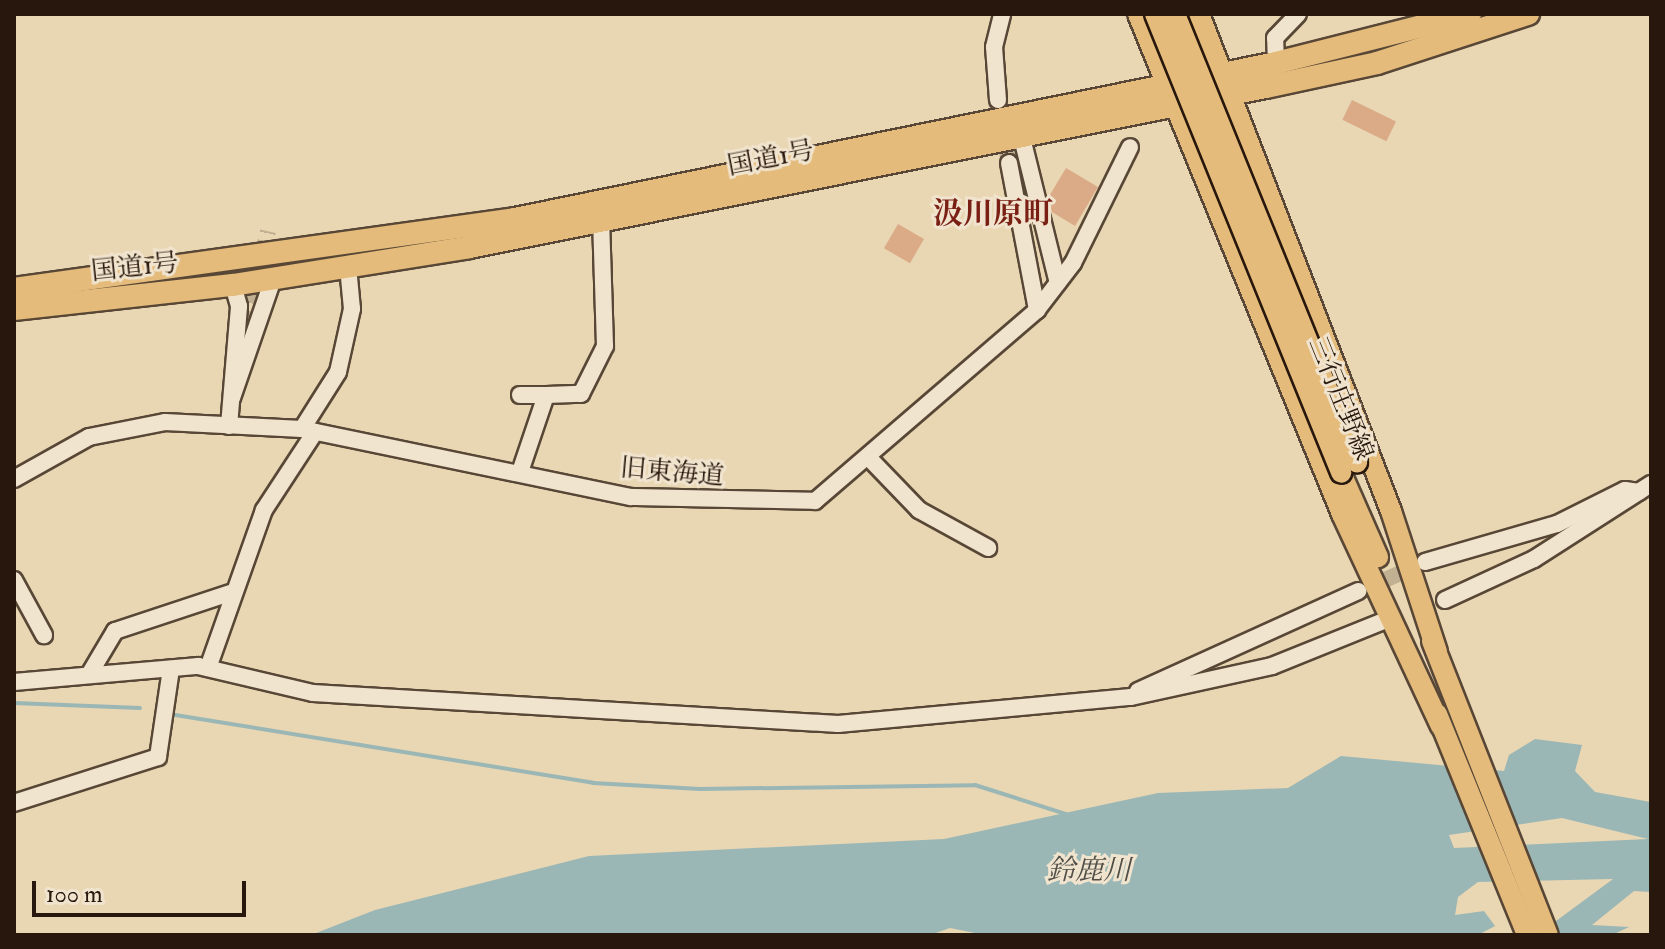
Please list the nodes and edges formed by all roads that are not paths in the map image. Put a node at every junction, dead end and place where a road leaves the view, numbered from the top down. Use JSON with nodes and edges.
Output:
{"nodes":[{"id":1,"x":1002,"y":14,"type":"edge"},
{"id":2,"x":1138,"y":14,"type":"edge"},
{"id":3,"x":1155,"y":14,"type":"edge"},
{"id":4,"x":1175,"y":14,"type":"edge"},
{"id":5,"x":1199,"y":14,"type":"edge"},
{"id":6,"x":1469,"y":14,"type":"edge"},
{"id":7,"x":1528,"y":14,"type":"edge"},
{"id":8,"x":1292,"y":18,"type":"edge"},
{"id":9,"x":1276,"y":63,"type":"junction"},
{"id":10,"x":1197,"y":89,"type":"junction"},
{"id":11,"x":998,"y":100,"type":"tunnel mouth"},
{"id":12,"x":1022,"y":138,"type":"junction"},
{"id":13,"x":1130,"y":147,"type":"dead end"},
{"id":14,"x":1009,"y":163,"type":"tunnel mouth"},
{"id":15,"x":601,"y":221,"type":"junction"},
{"id":16,"x":348,"y":267,"type":"junction"},
{"id":17,"x":273,"y":279,"type":"junction"},
{"id":18,"x":1058,"y":283,"type":"junction"},
{"id":19,"x":233,"y":285,"type":"junction"},
{"id":20,"x":14,"y":289,"type":"edge"},
{"id":21,"x":14,"y":309,"type":"edge"},
{"id":22,"x":1037,"y":310,"type":"junction"},
{"id":23,"x":247,"y":327,"type":"tunnel mouth"},
{"id":24,"x":520,"y":395,"type":"dead end"},
{"id":25,"x":546,"y":395,"type":"junction"},
{"id":26,"x":231,"y":400,"type":"junction"},
{"id":27,"x":229,"y":426,"type":"junction"},
{"id":28,"x":308,"y":430,"type":"junction"},
{"id":29,"x":868,"y":457,"type":"junction"},
{"id":30,"x":1349,"y":468,"type":"junction"},
{"id":31,"x":520,"y":472,"type":"junction"},
{"id":32,"x":14,"y":479,"type":"edge"},
{"id":33,"x":1645,"y":488,"type":"edge"},
{"id":34,"x":988,"y":548,"type":"dead end"},
{"id":35,"x":1425,"y":562,"type":"tunnel mouth"},
{"id":36,"x":1358,"y":591,"type":"tunnel mouth"},
{"id":37,"x":17,"y":592,"type":"edge"},
{"id":38,"x":230,"y":593,"type":"junction"},
{"id":39,"x":1445,"y":600,"type":"dead end"},
{"id":40,"x":1389,"y":612,"type":"junction"},
{"id":41,"x":44,"y":635,"type":"dead end"},
{"id":42,"x":1437,"y":652,"type":"junction"},
{"id":43,"x":208,"y":668,"type":"junction"},
{"id":44,"x":171,"y":669,"type":"junction"},
{"id":45,"x":90,"y":673,"type":"junction"},
{"id":46,"x":14,"y":682,"type":"edge"},
{"id":47,"x":1131,"y":697,"type":"junction"},
{"id":48,"x":14,"y":803,"type":"edge"},
{"id":49,"x":1527,"y":935,"type":"edge"},
{"id":50,"x":1548,"y":935,"type":"edge"}],
"edges":[{"from":1,"to":11,"type":"street"},
{"from":2,"to":10,"type":"main road"},
{"from":3,"to":10,"type":"main road","bridge":true},
{"from":4,"to":10,"type":"main road","bridge":true},
{"from":5,"to":10,"type":"main road"},
{"from":6,"to":9,"type":"highway","name":"国道1号"},
{"from":7,"to":10,"type":"highway","name":"国道1号"},
{"from":8,"to":9,"type":"street"},
{"from":9,"to":10,"type":"highway","name":"国道1号"},
{"from":10,"to":12,"type":"highway","name":"国道1号"},
{"from":10,"to":20,"type":"highway","name":"国道1号"},
{"from":10,"to":30,"type":"main road","name":"三行庄野線","bridge":true},
{"from":10,"to":40,"type":"main road","name":"三行庄野線"},
{"from":10,"to":42,"type":"main road","name":"三行庄野線"},
{"from":12,"to":15,"type":"highway","name":"国道1号"},
{"from":12,"to":18,"type":"street"},
{"from":13,"to":18,"type":"street","name":"旧東海道"},
{"from":14,"to":22,"type":"street"},
{"from":15,"to":16,"type":"highway","name":"国道1号"},
{"from":15,"to":25,"type":"street"},
{"from":16,"to":17,"type":"highway","name":"国道1号"},
{"from":16,"to":28,"type":"street"},
{"from":17,"to":19,"type":"highway","name":"国道1号"},
{"from":17,"to":26,"type":"street"},
{"from":18,"to":22,"type":"street","name":"旧東海道"},
{"from":19,"to":21,"type":"highway","name":"国道1号"},
{"from":19,"to":26,"type":"street"},
{"from":22,"to":29,"type":"street","name":"旧東海道"},
{"from":23,"to":26,"type":"street"},
{"from":24,"to":25,"type":"street"},
{"from":25,"to":31,"type":"street"},
{"from":26,"to":27,"type":"street"},
{"from":27,"to":28,"type":"street","name":"旧東海道"},
{"from":27,"to":32,"type":"street","name":"旧東海道"},
{"from":28,"to":31,"type":"street","name":"旧東海道"},
{"from":28,"to":38,"type":"street"},
{"from":29,"to":31,"type":"street","name":"旧東海道"},
{"from":29,"to":34,"type":"street"},
{"from":30,"to":40,"type":"main road","name":"三行庄野線"},
{"from":30,"to":42,"type":"main road","name":"三行庄野線"},
{"from":33,"to":35,"type":"street"},
{"from":33,"to":39,"type":"street"},
{"from":36,"to":47,"type":"street"},
{"from":37,"to":41,"type":"street"},
{"from":38,"to":43,"type":"street"},
{"from":38,"to":45,"type":"street"},
{"from":40,"to":47,"type":"street"},
{"from":40,"to":49,"type":"main road","name":"三行庄野線"},
{"from":42,"to":50,"type":"main road","name":"三行庄野線"},
{"from":43,"to":44,"type":"street"},
{"from":43,"to":47,"type":"street"},
{"from":44,"to":45,"type":"street"},
{"from":44,"to":48,"type":"street"},
{"from":45,"to":46,"type":"street"}]}
